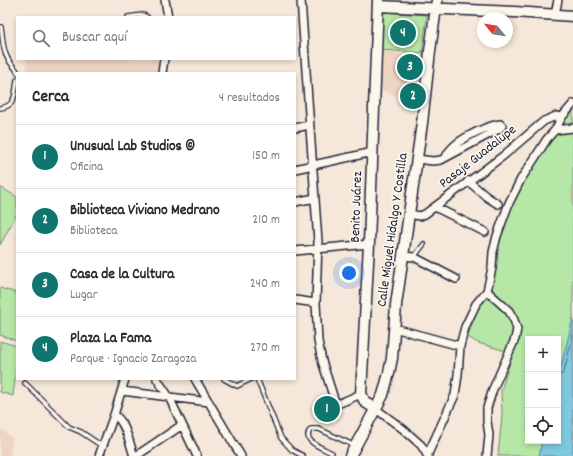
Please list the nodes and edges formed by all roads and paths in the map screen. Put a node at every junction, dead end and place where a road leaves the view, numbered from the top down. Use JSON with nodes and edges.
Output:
{"nodes":[{"id":1,"x":165,"y":0,"type":"edge"},
{"id":2,"x":301,"y":0,"type":"edge"},
{"id":3,"x":558,"y":0,"type":"edge"},
{"id":4,"x":378,"y":3,"type":"edge"},
{"id":5,"x":436,"y":5,"type":"edge"},
{"id":6,"x":555,"y":14,"type":"junction"},
{"id":7,"x":168,"y":16,"type":"edge"},
{"id":8,"x":573,"y":16,"type":"edge"},
{"id":9,"x":1,"y":27,"type":"dead end"},
{"id":10,"x":164,"y":60,"type":"edge"},
{"id":11,"x":18,"y":72,"type":"edge"},
{"id":12,"x":162,"y":72,"type":"edge"},
{"id":13,"x":16,"y":90,"type":"edge"},
{"id":14,"x":573,"y":104,"type":"edge"},
{"id":15,"x":0,"y":108,"type":"edge"},
{"id":16,"x":562,"y":117,"type":"junction"},
{"id":17,"x":309,"y":125,"type":"junction"},
{"id":18,"x":502,"y":126,"type":"dead end"},
{"id":19,"x":296,"y":128,"type":"edge"},
{"id":20,"x":573,"y":128,"type":"edge"},
{"id":21,"x":555,"y":130,"type":"junction"},
{"id":22,"x":373,"y":152,"type":"junction"},
{"id":23,"x":417,"y":159,"type":"junction"},
{"id":24,"x":312,"y":165,"type":"junction"},
{"id":25,"x":296,"y":169,"type":"edge"},
{"id":26,"x":468,"y":181,"type":"junction"},
{"id":27,"x":314,"y":198,"type":"junction"},
{"id":28,"x":296,"y":202,"type":"edge"},
{"id":29,"x":498,"y":204,"type":"dead end"},
{"id":30,"x":435,"y":207,"type":"junction"},
{"id":31,"x":409,"y":214,"type":"junction"},
{"id":32,"x":485,"y":232,"type":"dead end"},
{"id":33,"x":369,"y":244,"type":"junction"},
{"id":34,"x":424,"y":244,"type":"dead end"},
{"id":35,"x":318,"y":250,"type":"junction"},
{"id":36,"x":296,"y":252,"type":"edge"},
{"id":37,"x":403,"y":256,"type":"junction"},
{"id":38,"x":414,"y":257,"type":"junction"},
{"id":39,"x":456,"y":279,"type":"dead end"},
{"id":40,"x":487,"y":291,"type":"junction"},
{"id":41,"x":296,"y":300,"type":"edge"},
{"id":42,"x":316,"y":303,"type":"junction"},
{"id":43,"x":394,"y":328,"type":"junction"},
{"id":44,"x":460,"y":346,"type":"junction"},
{"id":45,"x":125,"y":380,"type":"edge"},
{"id":46,"x":158,"y":380,"type":"edge"},
{"id":47,"x":196,"y":380,"type":"edge"},
{"id":48,"x":226,"y":380,"type":"edge"},
{"id":49,"x":249,"y":380,"type":"edge"},
{"id":50,"x":257,"y":380,"type":"edge"},
{"id":51,"x":25,"y":383,"type":"dead end"},
{"id":52,"x":122,"y":391,"type":"junction"},
{"id":53,"x":361,"y":394,"type":"junction"},
{"id":54,"x":169,"y":397,"type":"junction"},
{"id":55,"x":208,"y":402,"type":"junction"},
{"id":56,"x":376,"y":409,"type":"junction"},
{"id":57,"x":114,"y":415,"type":"junction"},
{"id":58,"x":182,"y":425,"type":"junction"},
{"id":59,"x":103,"y":446,"type":"junction"},
{"id":60,"x":356,"y":447,"type":"junction"},
{"id":61,"x":332,"y":453,"type":"dead end"},
{"id":62,"x":98,"y":456,"type":"edge"},
{"id":63,"x":135,"y":456,"type":"edge"},
{"id":64,"x":197,"y":456,"type":"edge"},
{"id":65,"x":241,"y":456,"type":"edge"},
{"id":66,"x":303,"y":456,"type":"edge"},
{"id":67,"x":350,"y":456,"type":"edge"},
{"id":68,"x":427,"y":456,"type":"edge"},
{"id":69,"x":486,"y":456,"type":"edge"}],
"edges":[{"from":1,"to":7,"type":"street"},
{"from":2,"to":17,"type":"street"},
{"from":3,"to":6,"type":"street"},
{"from":4,"to":5,"type":"street"},
{"from":4,"to":22,"type":"street","name":"Benito Juárez"},
{"from":5,"to":6,"type":"street"},
{"from":5,"to":23,"type":"street","name":"Calle Miguel Hidalgo Y Costilla"},
{"from":6,"to":8,"type":"street"},
{"from":9,"to":11,"type":"lane"},
{"from":10,"to":12,"type":"street"},
{"from":13,"to":15,"type":"lane"},
{"from":14,"to":16,"type":"street"},
{"from":16,"to":21,"type":"street"},
{"from":16,"to":26,"type":"street","name":"Pasaje Guadalupe"},
{"from":17,"to":19,"type":"street"},
{"from":17,"to":24,"type":"street"},
{"from":18,"to":23,"type":"street"},
{"from":20,"to":21,"type":"street"},
{"from":21,"to":40,"type":"street"},
{"from":22,"to":24,"type":"street"},
{"from":22,"to":33,"type":"street","name":"Benito Juárez"},
{"from":23,"to":31,"type":"street","name":"Calle Miguel Hidalgo Y Costilla"},
{"from":24,"to":25,"type":"street"},
{"from":24,"to":27,"type":"street"},
{"from":26,"to":29,"type":"street"},
{"from":26,"to":30,"type":"street","name":"Pasaje Guadalupe"},
{"from":27,"to":28,"type":"street"},
{"from":27,"to":35,"type":"street"},
{"from":30,"to":31,"type":"street","name":"Pasaje Guadalupe"},
{"from":30,"to":32,"type":"street"},
{"from":31,"to":37,"type":"street","name":"Calle Miguel Hidalgo Y Costilla"},
{"from":33,"to":35,"type":"street"},
{"from":33,"to":53,"type":"street","name":"Benito Juárez"},
{"from":34,"to":38,"type":"lane"},
{"from":35,"to":36,"type":"street"},
{"from":35,"to":42,"type":"street"},
{"from":37,"to":38,"type":"street"},
{"from":37,"to":43,"type":"street","name":"Calle Miguel Hidalgo Y Costilla"},
{"from":38,"to":39,"type":"street"},
{"from":40,"to":44,"type":"street"},
{"from":40,"to":69,"type":"street"},
{"from":41,"to":42,"type":"street"},
{"from":42,"to":53,"type":"street"},
{"from":43,"to":44,"type":"street"},
{"from":43,"to":56,"type":"street","name":"Calle Miguel Hidalgo Y Costilla"},
{"from":44,"to":68,"type":"street"},
{"from":45,"to":52,"type":"street"},
{"from":46,"to":54,"type":"street"},
{"from":47,"to":55,"type":"street"},
{"from":48,"to":49,"type":"lane"},
{"from":50,"to":66,"type":"lane"},
{"from":51,"to":59,"type":"lane"},
{"from":52,"to":54,"type":"street"},
{"from":52,"to":57,"type":"street"},
{"from":53,"to":56,"type":"street"},
{"from":54,"to":55,"type":"street"},
{"from":54,"to":58,"type":"street"},
{"from":55,"to":65,"type":"street"},
{"from":56,"to":60,"type":"street","name":"Calle Miguel Hidalgo Y Costilla"},
{"from":56,"to":68,"type":"street"},
{"from":57,"to":59,"type":"street"},
{"from":57,"to":63,"type":"street"},
{"from":58,"to":63,"type":"street"},
{"from":58,"to":64,"type":"street"},
{"from":59,"to":62,"type":"street"},
{"from":60,"to":61,"type":"lane"},
{"from":60,"to":67,"type":"street","name":"Calle Miguel Hidalgo Y Costilla"}]}
